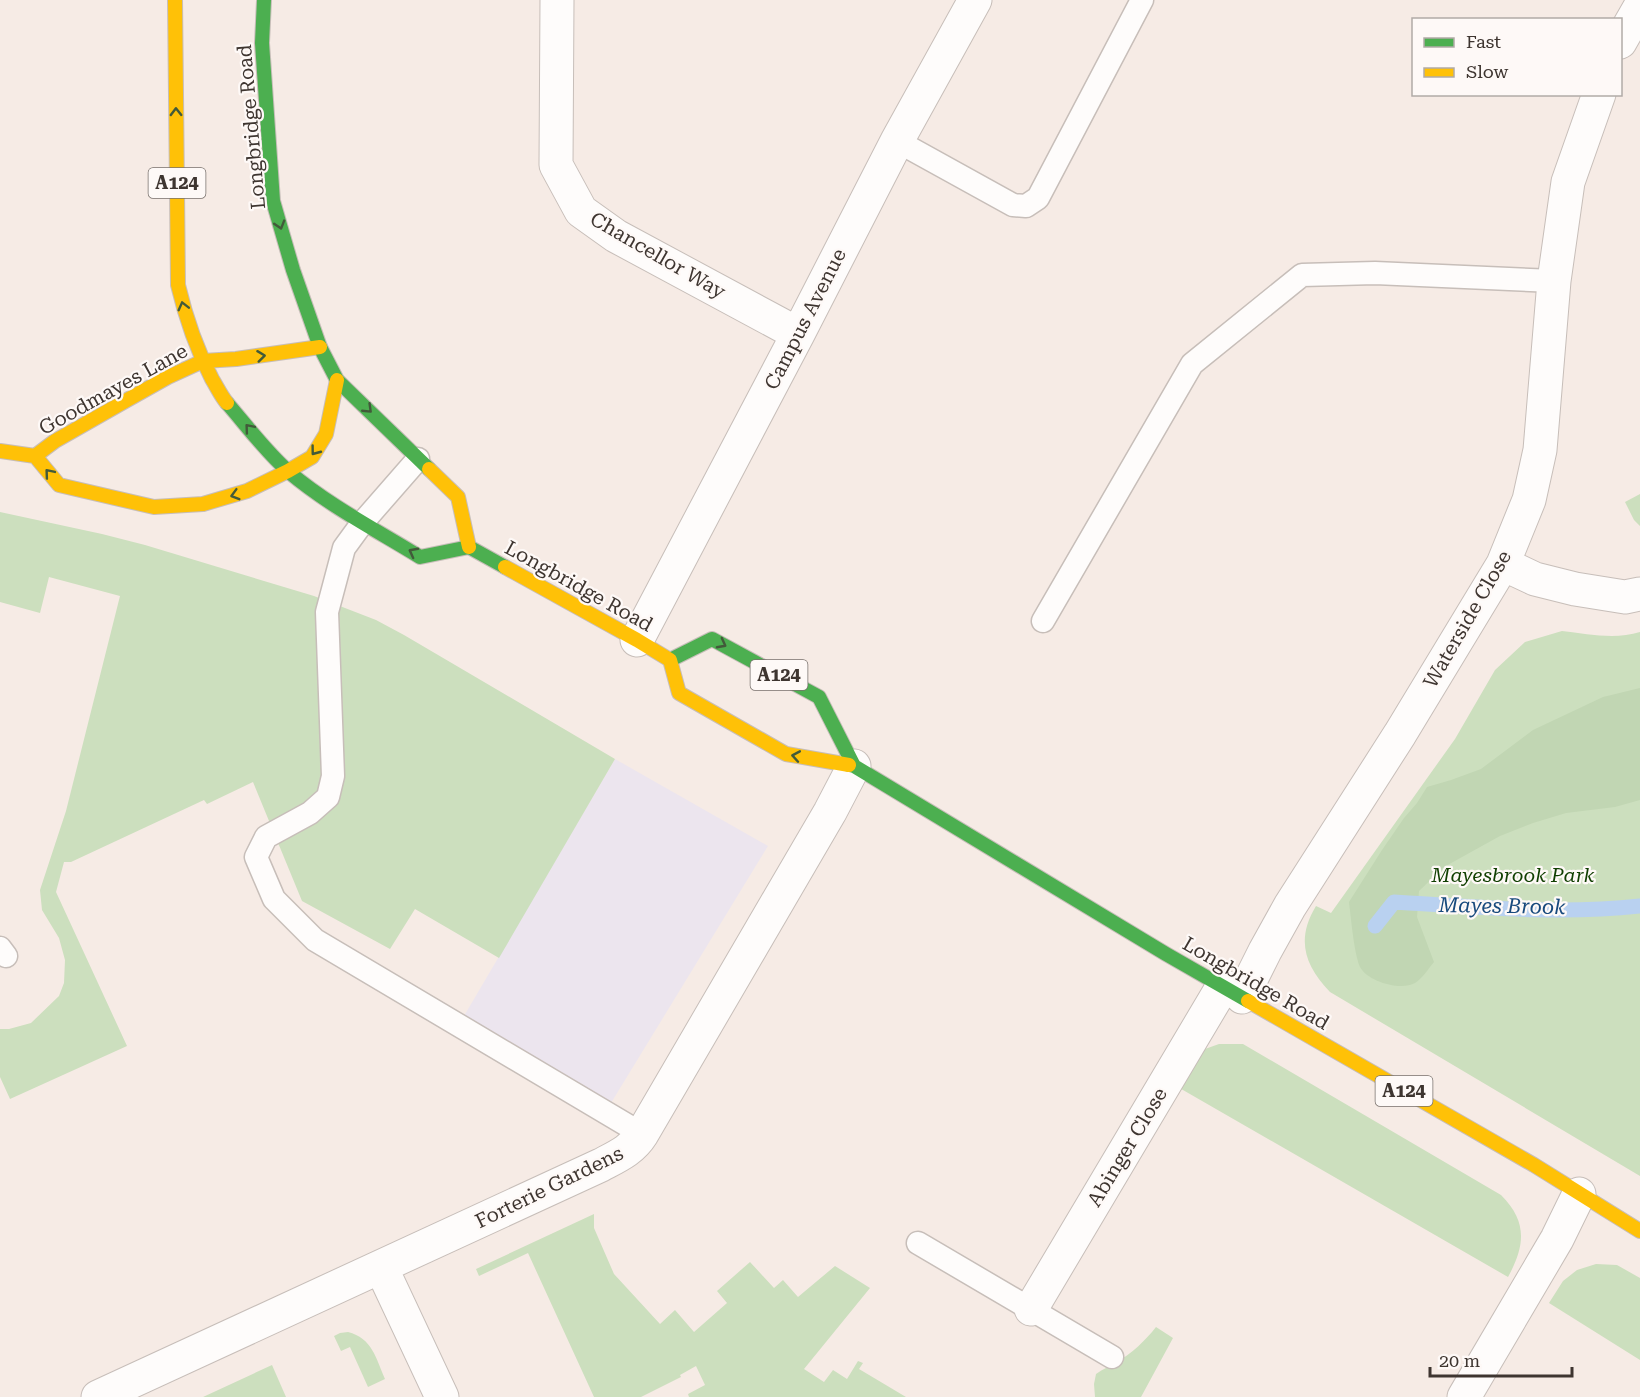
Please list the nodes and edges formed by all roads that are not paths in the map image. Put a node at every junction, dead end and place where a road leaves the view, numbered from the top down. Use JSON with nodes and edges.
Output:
{"nodes":[{"id":1,"x":175,"y":0,"type":"edge"},
{"id":2,"x":264,"y":0,"type":"edge"},
{"id":3,"x":557,"y":0,"type":"edge"},
{"id":4,"x":975,"y":0,"type":"edge"},
{"id":5,"x":1142,"y":0,"type":"edge"},
{"id":6,"x":1640,"y":7,"type":"edge"},
{"id":7,"x":1622,"y":38,"type":"edge"},
{"id":8,"x":1598,"y":96,"type":"edge"},
{"id":9,"x":897,"y":141,"type":"junction"},
{"id":10,"x":1554,"y":281,"type":"junction"},
{"id":11,"x":798,"y":334,"type":"junction"},
{"id":12,"x":320,"y":347,"type":"junction"},
{"id":13,"x":203,"y":361,"type":"junction"},
{"id":14,"x":338,"y":380,"type":"junction"},
{"id":15,"x":0,"y":451,"type":"edge"},
{"id":16,"x":35,"y":456,"type":"junction"},
{"id":17,"x":418,"y":459,"type":"junction"},
{"id":18,"x":288,"y":471,"type":"junction"},
{"id":19,"x":363,"y":522,"type":"junction"},
{"id":20,"x":468,"y":546,"type":"junction"},
{"id":21,"x":1503,"y":564,"type":"junction"},
{"id":22,"x":1640,"y":594,"type":"edge"},
{"id":23,"x":1043,"y":621,"type":"dead end"},
{"id":24,"x":637,"y":640,"type":"junction"},
{"id":25,"x":670,"y":660,"type":"junction"},
{"id":26,"x":854,"y":766,"type":"junction"},
{"id":27,"x":1233,"y":992,"type":"junction"},
{"id":28,"x":642,"y":1134,"type":"junction"},
{"id":29,"x":1579,"y":1194,"type":"junction"},
{"id":30,"x":1640,"y":1231,"type":"edge"},
{"id":31,"x":918,"y":1243,"type":"dead end"},
{"id":32,"x":381,"y":1267,"type":"junction"},
{"id":33,"x":1031,"y":1309,"type":"junction"},
{"id":34,"x":1112,"y":1357,"type":"dead end"},
{"id":35,"x":98,"y":1397,"type":"edge"},
{"id":36,"x":442,"y":1397,"type":"edge"},
{"id":37,"x":1464,"y":1397,"type":"edge"}],
"edges":[{"from":13,"to":1,"type":"main road","number":"A124","one_way":true},
{"from":2,"to":12,"type":"main road","name":"Longbridge Road","one_way":true},
{"from":3,"to":11,"type":"street","name":"Chancellor Way"},
{"from":4,"to":9,"type":"street","name":"Campus Avenue"},
{"from":5,"to":9,"type":"lane"},
{"from":6,"to":7,"type":"street"},
{"from":8,"to":10,"type":"street","name":"Waterside Close"},
{"from":9,"to":11,"type":"street","name":"Campus Avenue"},
{"from":10,"to":21,"type":"street","name":"Waterside Close"},
{"from":10,"to":23,"type":"lane"},
{"from":11,"to":24,"type":"street","name":"Campus Avenue"},
{"from":13,"to":12,"type":"main road","name":"Goodmayes Lane","one_way":true},
{"from":12,"to":14,"type":"main road","name":"Longbridge Road"},
{"from":13,"to":16,"type":"main road","name":"Goodmayes Lane"},
{"from":18,"to":13,"type":"main road","number":"A124","one_way":true},
{"from":14,"to":17,"type":"main road","name":"Longbridge Road","one_way":true},
{"from":14,"to":18,"type":"main road","name":"Goodmayes Lane","one_way":true},
{"from":15,"to":16,"type":"main road","name":"Goodmayes Lane"},
{"from":18,"to":16,"type":"main road","name":"Goodmayes Lane","one_way":true},
{"from":17,"to":19,"type":"lane"},
{"from":17,"to":20,"type":"main road","name":"Longbridge Road"},
{"from":18,"to":19,"type":"main road","number":"A124"},
{"from":20,"to":19,"type":"main road","number":"A124","one_way":true},
{"from":19,"to":28,"type":"lane"},
{"from":20,"to":24,"type":"main road","name":"Longbridge Road"},
{"from":21,"to":22,"type":"street"},
{"from":21,"to":27,"type":"street","name":"Waterside Close"},
{"from":24,"to":25,"type":"main road","name":"Longbridge Road"},
{"from":26,"to":25,"type":"main road","name":"Longbridge Road","number":"A124","one_way":true},
{"from":25,"to":26,"type":"main road","number":"A124","one_way":true},
{"from":26,"to":27,"type":"main road","name":"Longbridge Road","number":"A124"},
{"from":26,"to":28,"type":"street","name":"Forterie Gardens"},
{"from":27,"to":29,"type":"main road","name":"Longbridge Road","number":"A124"},
{"from":27,"to":33,"type":"street","name":"Abinger Close"},
{"from":28,"to":32,"type":"street","name":"Forterie Gardens"},
{"from":29,"to":30,"type":"main road","name":"Longbridge Road","number":"A124"},
{"from":29,"to":37,"type":"street"},
{"from":31,"to":33,"type":"lane"},
{"from":32,"to":35,"type":"street","name":"Forterie Gardens"},
{"from":32,"to":36,"type":"street"},
{"from":33,"to":34,"type":"lane"}]}
